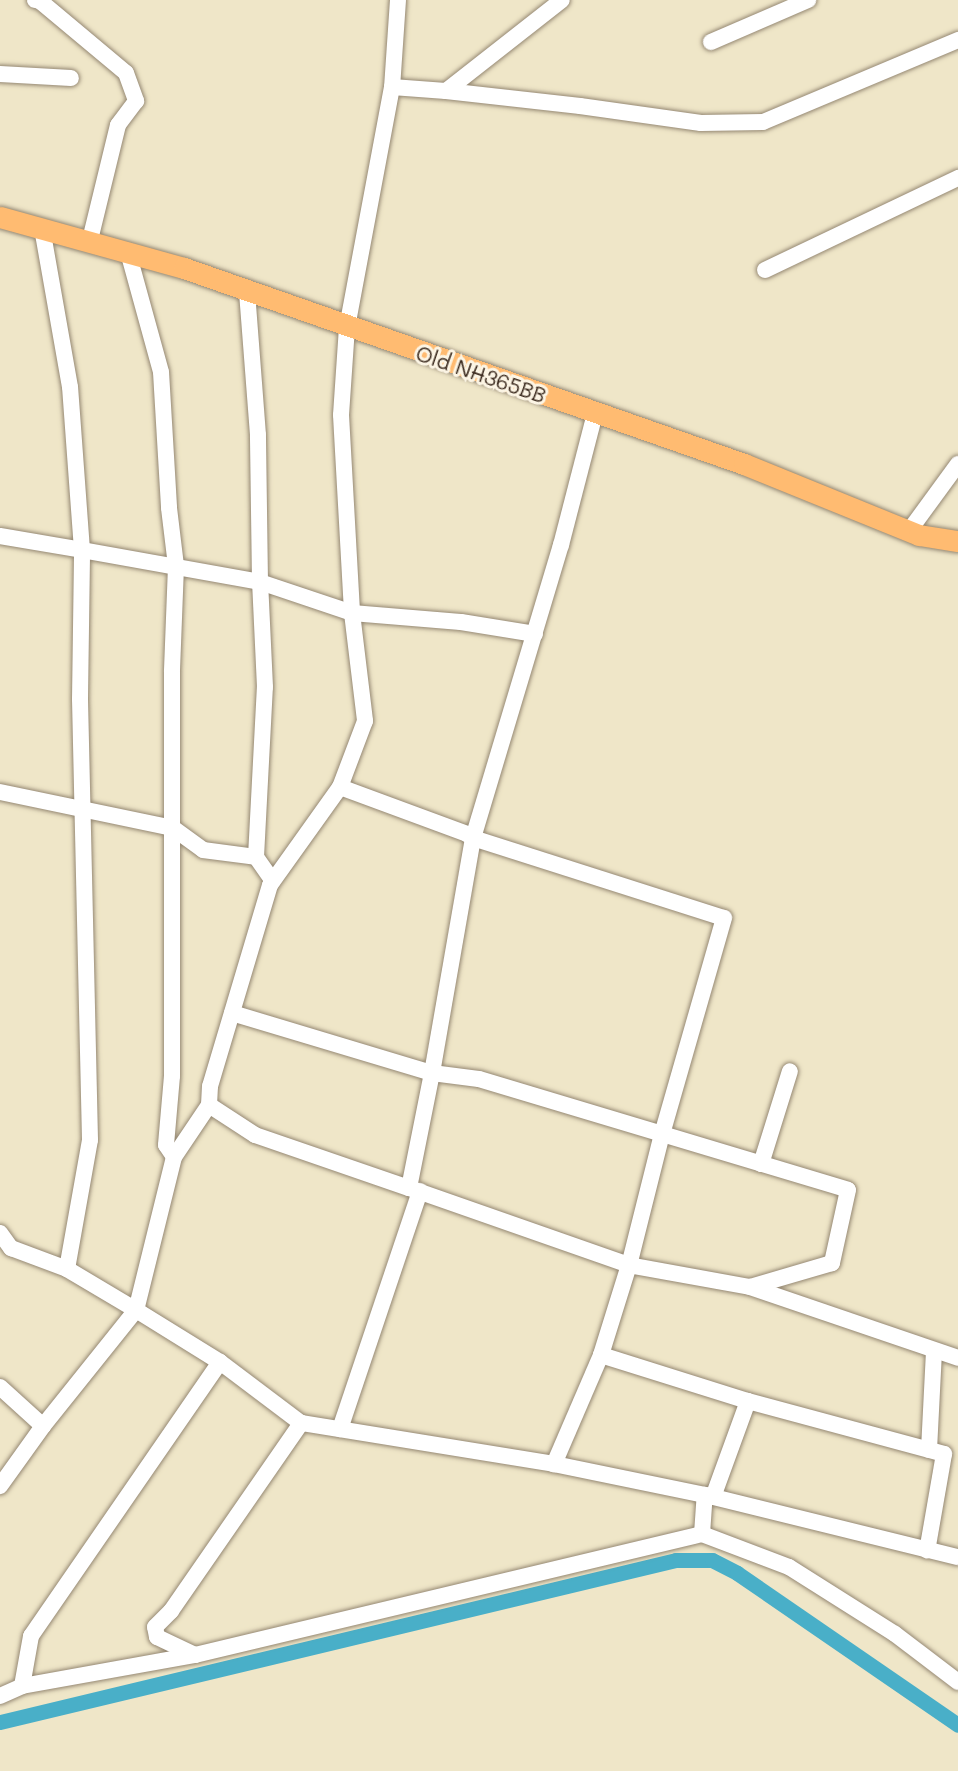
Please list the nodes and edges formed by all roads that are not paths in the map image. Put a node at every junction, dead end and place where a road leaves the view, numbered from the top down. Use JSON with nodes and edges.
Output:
{"nodes":[{"id":1,"x":35,"y":0,"type":"edge"},
{"id":2,"x":413,"y":0,"type":"edge"},
{"id":3,"x":562,"y":0,"type":"edge"},
{"id":4,"x":808,"y":0,"type":"edge"},
{"id":5,"x":398,"y":6,"type":"edge"},
{"id":6,"x":958,"y":40,"type":"edge"},
{"id":7,"x":711,"y":42,"type":"dead end"},
{"id":8,"x":0,"y":74,"type":"edge"},
{"id":9,"x":71,"y":78,"type":"dead end"},
{"id":10,"x":392,"y":87,"type":"junction"},
{"id":11,"x":446,"y":91,"type":"junction"},
{"id":12,"x":958,"y":178,"type":"edge"},
{"id":13,"x":0,"y":217,"type":"edge"},
{"id":14,"x":42,"y":228,"type":"junction"},
{"id":15,"x":89,"y":244,"type":"junction"},
{"id":16,"x":128,"y":252,"type":"junction"},
{"id":17,"x":765,"y":270,"type":"dead end"},
{"id":18,"x":247,"y":292,"type":"junction"},
{"id":19,"x":347,"y":327,"type":"junction"},
{"id":20,"x":595,"y":414,"type":"junction"},
{"id":21,"x":958,"y":464,"type":"edge"},
{"id":22,"x":909,"y":531,"type":"junction"},
{"id":23,"x":0,"y":536,"type":"edge"},
{"id":24,"x":958,"y":541,"type":"edge"},
{"id":25,"x":82,"y":550,"type":"junction"},
{"id":26,"x":176,"y":566,"type":"junction"},
{"id":27,"x":260,"y":582,"type":"junction"},
{"id":28,"x":352,"y":613,"type":"junction"},
{"id":29,"x":535,"y":634,"type":"junction"},
{"id":30,"x":340,"y":787,"type":"junction"},
{"id":31,"x":0,"y":792,"type":"edge"},
{"id":32,"x":82,"y":810,"type":"junction"},
{"id":33,"x":173,"y":828,"type":"junction"},
{"id":34,"x":473,"y":838,"type":"junction"},
{"id":35,"x":256,"y":857,"type":"junction"},
{"id":36,"x":273,"y":881,"type":"junction"},
{"id":37,"x":232,"y":1013,"type":"junction"},
{"id":38,"x":790,"y":1071,"type":"dead end"},
{"id":39,"x":432,"y":1073,"type":"junction"},
{"id":40,"x":209,"y":1105,"type":"junction"},
{"id":41,"x":662,"y":1134,"type":"junction"},
{"id":42,"x":174,"y":1157,"type":"junction"},
{"id":43,"x":761,"y":1164,"type":"junction"},
{"id":44,"x":414,"y":1189,"type":"junction"},
{"id":45,"x":0,"y":1233,"type":"edge"},
{"id":46,"x":629,"y":1265,"type":"junction"},
{"id":47,"x":67,"y":1269,"type":"junction"},
{"id":48,"x":750,"y":1287,"type":"junction"},
{"id":49,"x":136,"y":1310,"type":"junction"},
{"id":50,"x":934,"y":1352,"type":"junction"},
{"id":51,"x":601,"y":1355,"type":"junction"},
{"id":52,"x":958,"y":1358,"type":"edge"},
{"id":53,"x":220,"y":1362,"type":"junction"},
{"id":54,"x":0,"y":1387,"type":"edge"},
{"id":55,"x":748,"y":1401,"type":"junction"},
{"id":56,"x":301,"y":1423,"type":"junction"},
{"id":57,"x":43,"y":1426,"type":"junction"},
{"id":58,"x":340,"y":1429,"type":"junction"},
{"id":59,"x":943,"y":1454,"type":"edge"},
{"id":60,"x":554,"y":1464,"type":"junction"},
{"id":61,"x":0,"y":1486,"type":"edge"},
{"id":62,"x":709,"y":1496,"type":"junction"},
{"id":63,"x":702,"y":1534,"type":"junction"},
{"id":64,"x":927,"y":1551,"type":"junction"},
{"id":65,"x":958,"y":1557,"type":"edge"},
{"id":66,"x":195,"y":1655,"type":"junction"},
{"id":67,"x":958,"y":1682,"type":"edge"},
{"id":68,"x":22,"y":1686,"type":"junction"},
{"id":69,"x":0,"y":1696,"type":"edge"}],
"edges":[{"from":1,"to":15,"type":"street"},
{"from":2,"to":5,"type":"street"},
{"from":3,"to":11,"type":"street"},
{"from":4,"to":7,"type":"street"},
{"from":5,"to":10,"type":"street"},
{"from":6,"to":11,"type":"street"},
{"from":8,"to":9,"type":"street"},
{"from":10,"to":11,"type":"street"},
{"from":10,"to":19,"type":"street"},
{"from":12,"to":17,"type":"street"},
{"from":13,"to":14,"type":"main road","name":"Old NH365BB"},
{"from":14,"to":15,"type":"main road","name":"Old NH365BB"},
{"from":14,"to":25,"type":"street"},
{"from":15,"to":16,"type":"main road","name":"Old NH365BB"},
{"from":16,"to":18,"type":"main road","name":"Old NH365BB"},
{"from":16,"to":26,"type":"street"},
{"from":18,"to":19,"type":"main road","name":"Old NH365BB"},
{"from":18,"to":27,"type":"street"},
{"from":19,"to":20,"type":"main road","name":"Old NH365BB"},
{"from":19,"to":28,"type":"street"},
{"from":20,"to":22,"type":"main road","name":"Old NH365BB"},
{"from":20,"to":29,"type":"street"},
{"from":21,"to":22,"type":"street"},
{"from":22,"to":24,"type":"main road","name":"Old NH365BB"},
{"from":23,"to":25,"type":"street"},
{"from":25,"to":26,"type":"street"},
{"from":25,"to":32,"type":"street"},
{"from":26,"to":27,"type":"street"},
{"from":26,"to":33,"type":"street"},
{"from":27,"to":28,"type":"street"},
{"from":27,"to":35,"type":"street"},
{"from":28,"to":29,"type":"street"},
{"from":28,"to":30,"type":"street"},
{"from":29,"to":34,"type":"street"},
{"from":30,"to":34,"type":"street"},
{"from":30,"to":36,"type":"street"},
{"from":31,"to":32,"type":"street"},
{"from":32,"to":33,"type":"street"},
{"from":32,"to":47,"type":"street"},
{"from":33,"to":35,"type":"street"},
{"from":33,"to":42,"type":"street"},
{"from":34,"to":39,"type":"street"},
{"from":34,"to":41,"type":"street"},
{"from":35,"to":36,"type":"street"},
{"from":36,"to":37,"type":"street"},
{"from":37,"to":39,"type":"street"},
{"from":37,"to":40,"type":"street"},
{"from":38,"to":43,"type":"street"},
{"from":39,"to":41,"type":"street"},
{"from":39,"to":44,"type":"street"},
{"from":40,"to":42,"type":"street"},
{"from":40,"to":44,"type":"street"},
{"from":41,"to":43,"type":"street"},
{"from":41,"to":46,"type":"street"},
{"from":42,"to":49,"type":"street"},
{"from":43,"to":48,"type":"street"},
{"from":44,"to":46,"type":"street"},
{"from":44,"to":58,"type":"street"},
{"from":45,"to":47,"type":"street"},
{"from":46,"to":48,"type":"street"},
{"from":46,"to":51,"type":"street"},
{"from":47,"to":49,"type":"street"},
{"from":48,"to":50,"type":"street"},
{"from":49,"to":53,"type":"street"},
{"from":49,"to":57,"type":"street"},
{"from":50,"to":52,"type":"street"},
{"from":50,"to":59,"type":"street"},
{"from":51,"to":55,"type":"street"},
{"from":51,"to":60,"type":"street"},
{"from":53,"to":56,"type":"street"},
{"from":53,"to":68,"type":"street"},
{"from":54,"to":57,"type":"street"},
{"from":55,"to":59,"type":"street"},
{"from":55,"to":62,"type":"street"},
{"from":56,"to":58,"type":"street"},
{"from":56,"to":66,"type":"street"},
{"from":57,"to":61,"type":"street"},
{"from":58,"to":60,"type":"street"},
{"from":59,"to":64,"type":"street"},
{"from":60,"to":62,"type":"street"},
{"from":62,"to":63,"type":"street"},
{"from":62,"to":64,"type":"street"},
{"from":63,"to":66,"type":"street"},
{"from":63,"to":67,"type":"street"},
{"from":64,"to":65,"type":"street"},
{"from":66,"to":68,"type":"street"},
{"from":68,"to":69,"type":"street"}]}
